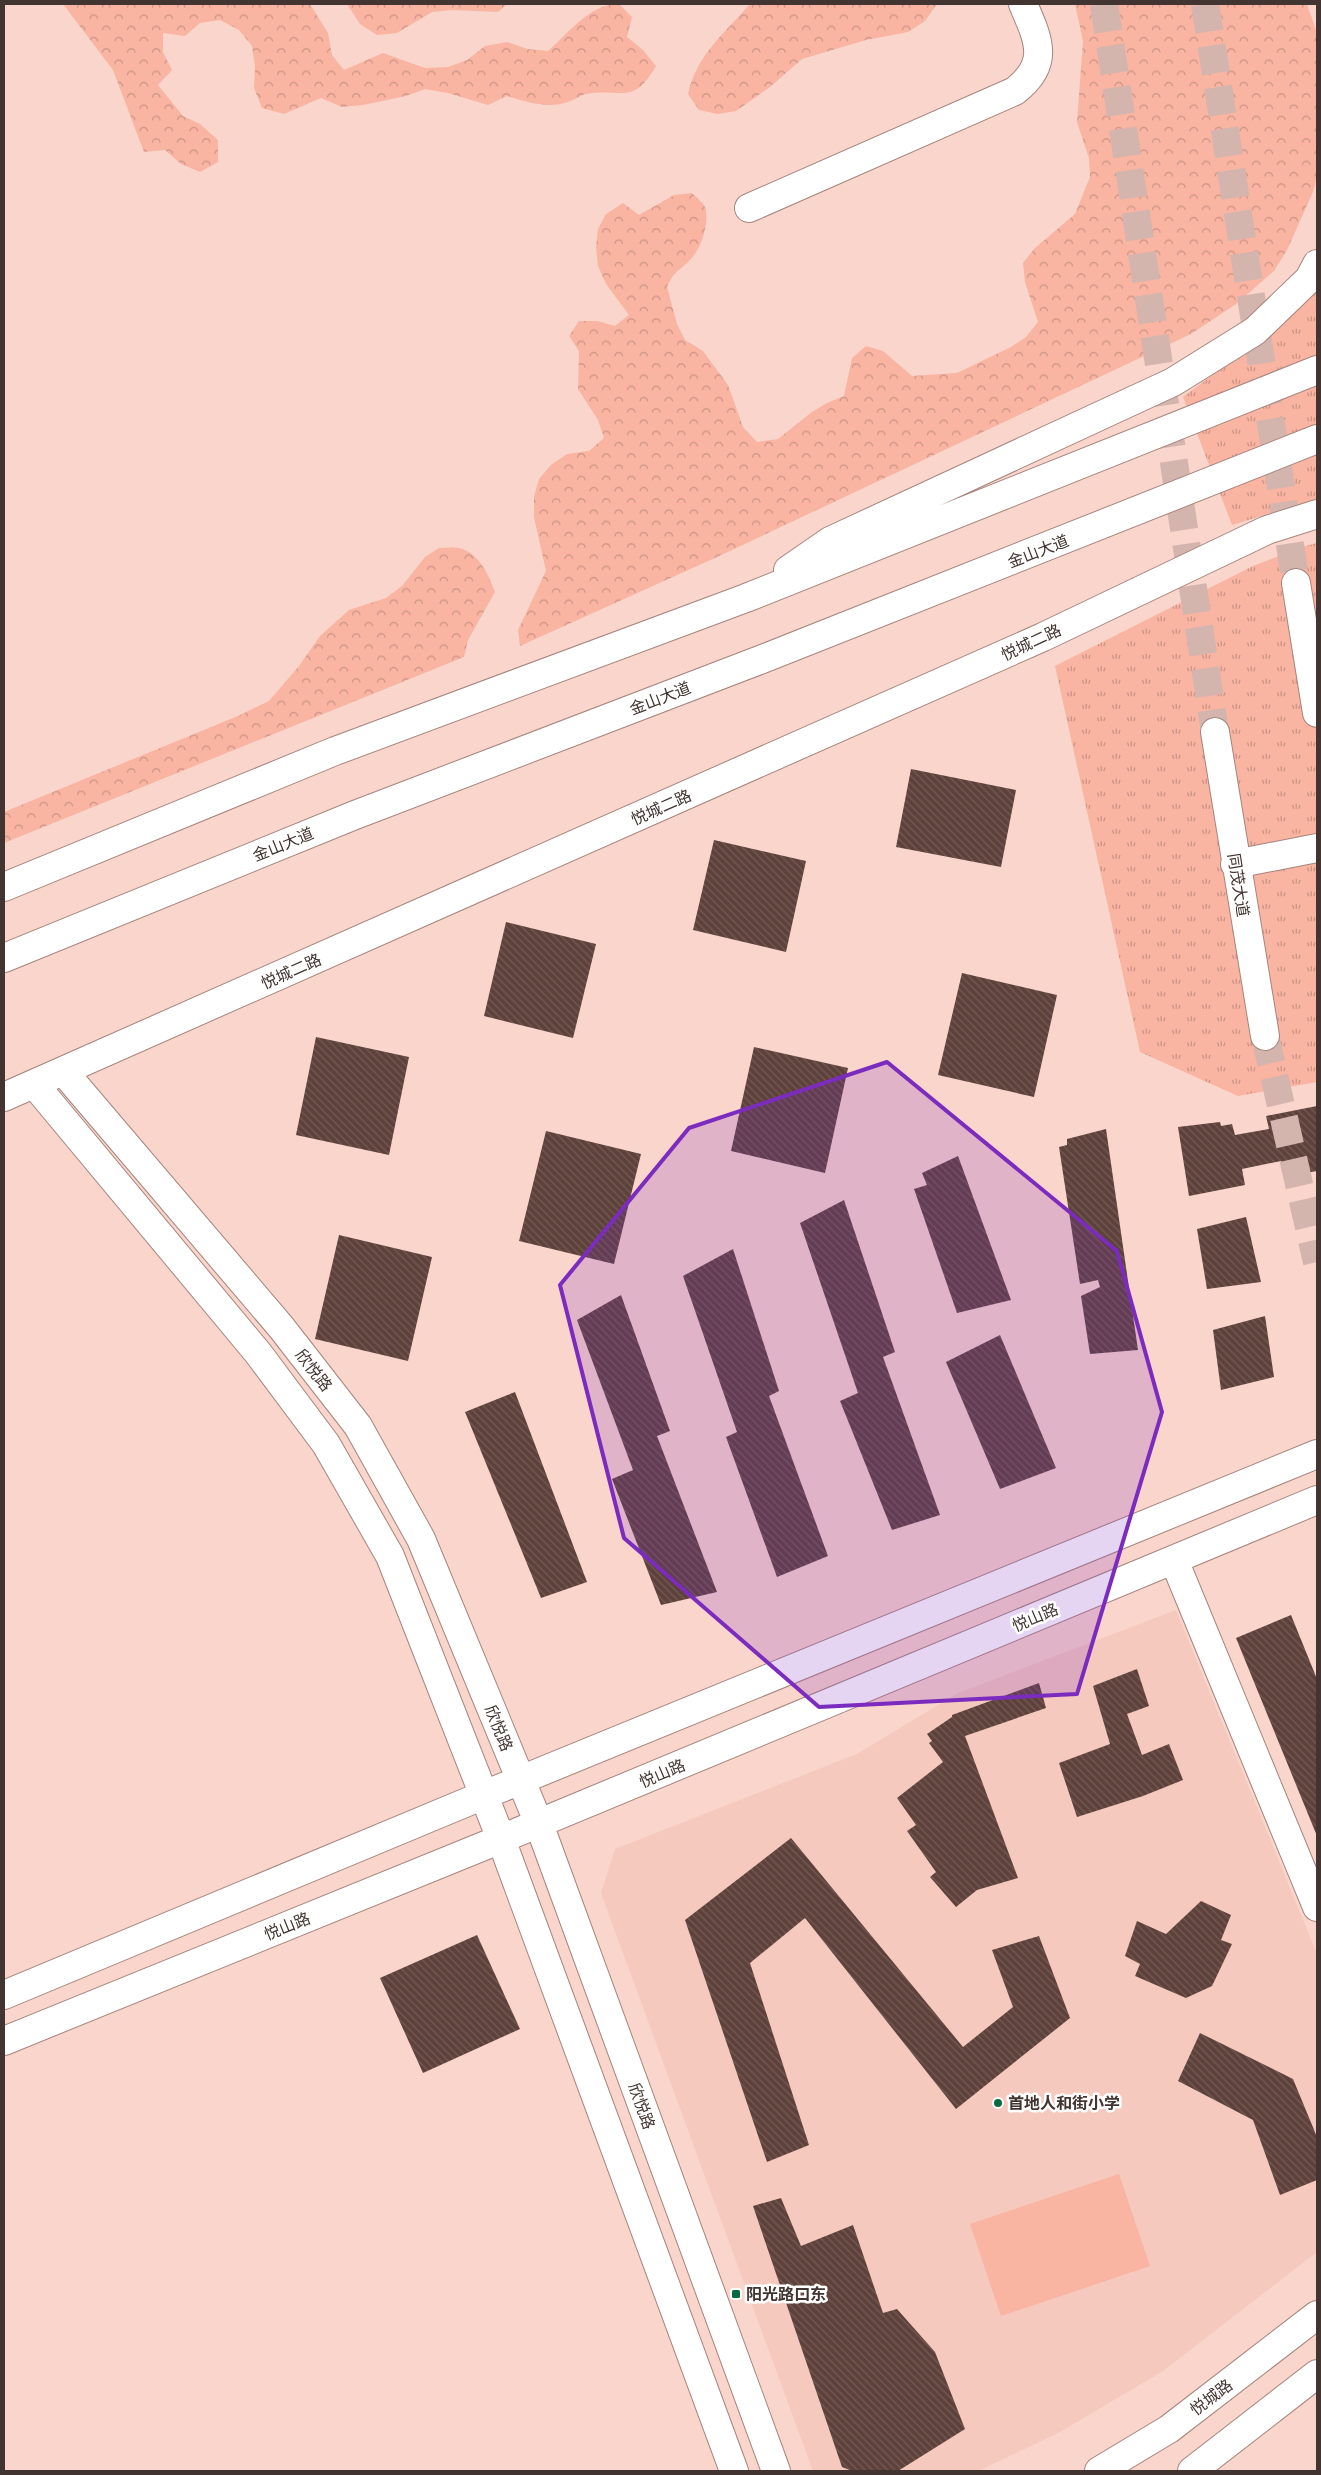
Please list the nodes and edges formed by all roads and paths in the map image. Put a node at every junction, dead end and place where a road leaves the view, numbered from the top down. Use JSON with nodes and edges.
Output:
{"nodes":[{"id":1,"x":1023,"y":4,"type":"edge"},
{"id":2,"x":749,"y":208,"type":"dead end"},
{"id":3,"x":1317,"y":264,"type":"edge"},
{"id":4,"x":1317,"y":370,"type":"edge"},
{"id":5,"x":1317,"y":439,"type":"edge"},
{"id":6,"x":1317,"y":514,"type":"edge"},
{"id":7,"x":1296,"y":583,"type":"tunnel mouth"},
{"id":8,"x":746,"y":598,"type":"junction"},
{"id":9,"x":1317,"y":713,"type":"edge"},
{"id":10,"x":1215,"y":732,"type":"tunnel mouth"},
{"id":11,"x":1317,"y":848,"type":"edge"},
{"id":12,"x":1235,"y":864,"type":"junction"},
{"id":13,"x":4,"y":887,"type":"edge"},
{"id":14,"x":4,"y":958,"type":"edge"},
{"id":15,"x":1265,"y":1036,"type":"tunnel mouth"},
{"id":16,"x":64,"y":1072,"type":"junction"},
{"id":17,"x":35,"y":1085,"type":"junction"},
{"id":18,"x":4,"y":1097,"type":"edge"},
{"id":19,"x":1317,"y":1454,"type":"edge"},
{"id":20,"x":1317,"y":1500,"type":"edge"},
{"id":21,"x":1174,"y":1560,"type":"junction"},
{"id":22,"x":521,"y":1779,"type":"junction"},
{"id":23,"x":484,"y":1795,"type":"junction"},
{"id":24,"x":539,"y":1824,"type":"junction"},
{"id":25,"x":501,"y":1840,"type":"junction"},
{"id":26,"x":1317,"y":1907,"type":"edge"},
{"id":27,"x":4,"y":1995,"type":"edge"},
{"id":28,"x":4,"y":2041,"type":"edge"},
{"id":29,"x":1317,"y":2315,"type":"edge"},
{"id":30,"x":1317,"y":2374,"type":"edge"},
{"id":31,"x":734,"y":2471,"type":"edge"},
{"id":32,"x":776,"y":2471,"type":"edge"},
{"id":33,"x":1099,"y":2471,"type":"edge"},
{"id":34,"x":1192,"y":2471,"type":"edge"}],
"edges":[{"from":1,"to":2,"type":"main road"},
{"from":3,"to":8,"type":"main road"},
{"from":4,"to":8,"type":"main road"},
{"from":5,"to":14,"type":"main road","name":"金山大道"},
{"from":6,"to":16,"type":"main road","name":"悦城二路"},
{"from":7,"to":9,"type":"main road"},
{"from":8,"to":13,"type":"main road"},
{"from":10,"to":12,"type":"main road","name":"同茂大道"},
{"from":11,"to":12,"type":"main road"},
{"from":12,"to":15,"type":"main road","name":"同茂大道"},
{"from":16,"to":17,"type":"main road","name":"悦城二路"},
{"from":16,"to":22,"type":"main road","name":"欣悦路"},
{"from":17,"to":18,"type":"main road","name":"悦城二路"},
{"from":17,"to":23,"type":"main road","name":"欣悦路"},
{"from":19,"to":22,"type":"main road"},
{"from":20,"to":21,"type":"main road","name":"悦山路"},
{"from":21,"to":24,"type":"main road","name":"悦山路"},
{"from":21,"to":26,"type":"main road"},
{"from":22,"to":23,"type":"main road"},
{"from":22,"to":24,"type":"main road","name":"欣悦路"},
{"from":23,"to":25,"type":"main road","name":"欣悦路"},
{"from":23,"to":27,"type":"main road"},
{"from":24,"to":25,"type":"main road","name":"悦山路"},
{"from":24,"to":32,"type":"main road","name":"欣悦路"},
{"from":25,"to":28,"type":"main road","name":"悦山路"},
{"from":25,"to":31,"type":"main road","name":"欣悦路"},
{"from":29,"to":33,"type":"main road","name":"悦城路"},
{"from":30,"to":34,"type":"main road"}]}
